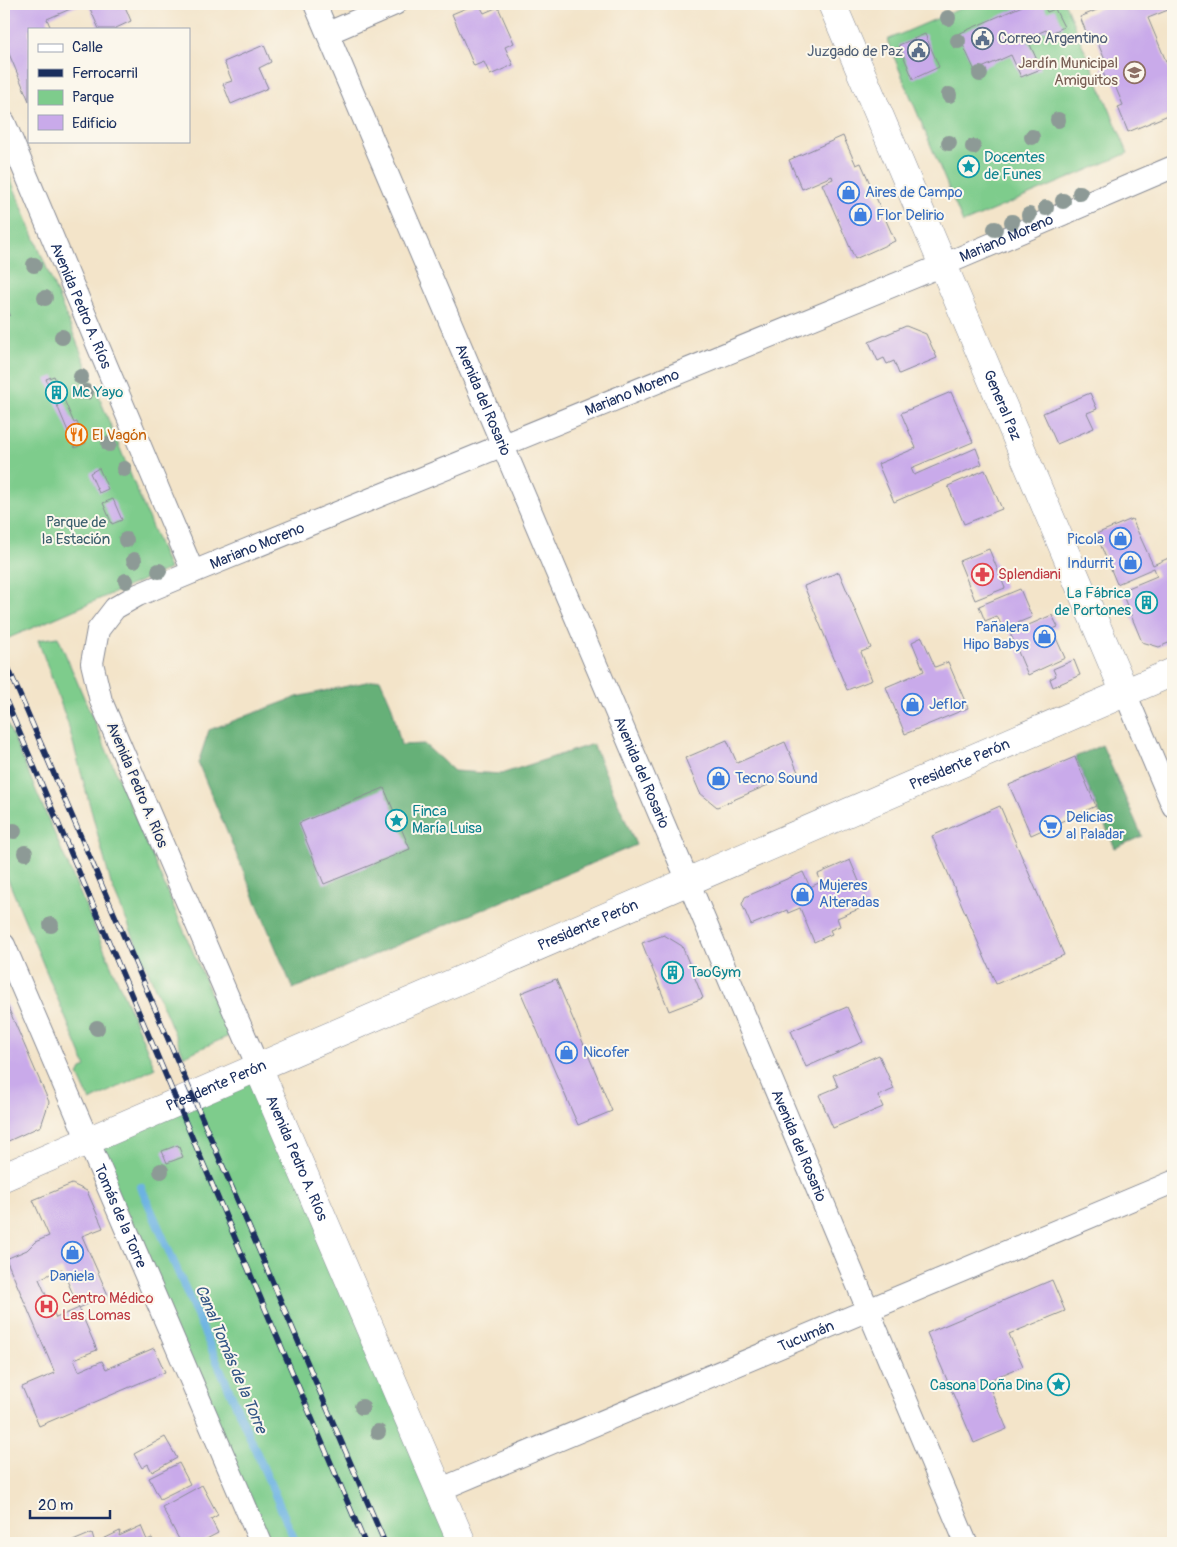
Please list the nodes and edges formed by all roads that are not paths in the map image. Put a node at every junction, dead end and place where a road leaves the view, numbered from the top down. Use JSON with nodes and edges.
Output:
{"nodes":[{"id":1,"x":315,"y":4,"type":"edge"},
{"id":2,"x":395,"y":4,"type":"edge"},
{"id":3,"x":832,"y":4,"type":"edge"},
{"id":4,"x":328,"y":33,"type":"junction"},
{"id":5,"x":4,"y":122,"type":"edge"},
{"id":6,"x":1173,"y":167,"type":"edge"},
{"id":7,"x":943,"y":265,"type":"junction"},
{"id":8,"x":503,"y":445,"type":"junction"},
{"id":9,"x":193,"y":572,"type":"junction"},
{"id":10,"x":98,"y":630,"type":"joint"},
{"id":11,"x":1173,"y":672,"type":"edge"},
{"id":12,"x":1125,"y":693,"type":"junction"},
{"id":13,"x":1173,"y":806,"type":"edge"},
{"id":14,"x":688,"y":881,"type":"junction"},
{"id":15,"x":4,"y":945,"type":"edge"},
{"id":16,"x":258,"y":1067,"type":"junction"},
{"id":17,"x":88,"y":1140,"type":"junction"},
{"id":18,"x":4,"y":1177,"type":"edge"},
{"id":19,"x":1173,"y":1182,"type":"edge"},
{"id":20,"x":868,"y":1310,"type":"junction"},
{"id":21,"x":439,"y":1490,"type":"junction"},
{"id":22,"x":261,"y":1543,"type":"edge"},
{"id":23,"x":462,"y":1543,"type":"edge"},
{"id":24,"x":966,"y":1543,"type":"edge"}],
"edges":[{"from":1,"to":4,"type":"street","name":"Avenida del Rosario"},
{"from":2,"to":4,"type":"street"},
{"from":3,"to":7,"type":"main road","name":"General Paz"},
{"from":4,"to":8,"type":"street","name":"Avenida del Rosario"},
{"from":5,"to":9,"type":"street","name":"Avenida Pedro A. Ríos"},
{"from":6,"to":7,"type":"street","name":"Mariano Moreno"},
{"from":7,"to":8,"type":"street","name":"Mariano Moreno"},
{"from":7,"to":12,"type":"main road","name":"General Paz"},
{"from":8,"to":9,"type":"street","name":"Mariano Moreno"},
{"from":8,"to":14,"type":"street","name":"Avenida del Rosario"},
{"from":9,"to":10,"type":"street","name":"Mariano Moreno"},
{"from":10,"to":16,"type":"street","name":"Avenida Pedro A. Ríos"},
{"from":11,"to":12,"type":"main road","name":"Presidente Perón"},
{"from":12,"to":13,"type":"street","name":"General Paz"},
{"from":12,"to":14,"type":"main road","name":"Presidente Perón"},
{"from":14,"to":16,"type":"main road","name":"Presidente Perón"},
{"from":14,"to":20,"type":"street","name":"Avenida del Rosario"},
{"from":15,"to":17,"type":"street","name":"Tomás de la Torre"},
{"from":16,"to":17,"type":"main road","name":"Presidente Perón"},
{"from":16,"to":21,"type":"main road","name":"Avenida Pedro A. Ríos"},
{"from":17,"to":18,"type":"main road","name":"Presidente Perón"},
{"from":17,"to":22,"type":"street","name":"Tomás de la Torre"},
{"from":19,"to":20,"type":"street","name":"Tucumán"},
{"from":20,"to":21,"type":"street","name":"Tucumán"},
{"from":20,"to":24,"type":"street","name":"Avenida del Rosario"},
{"from":21,"to":23,"type":"main road","name":"Avenida Pedro A. Ríos"}]}
